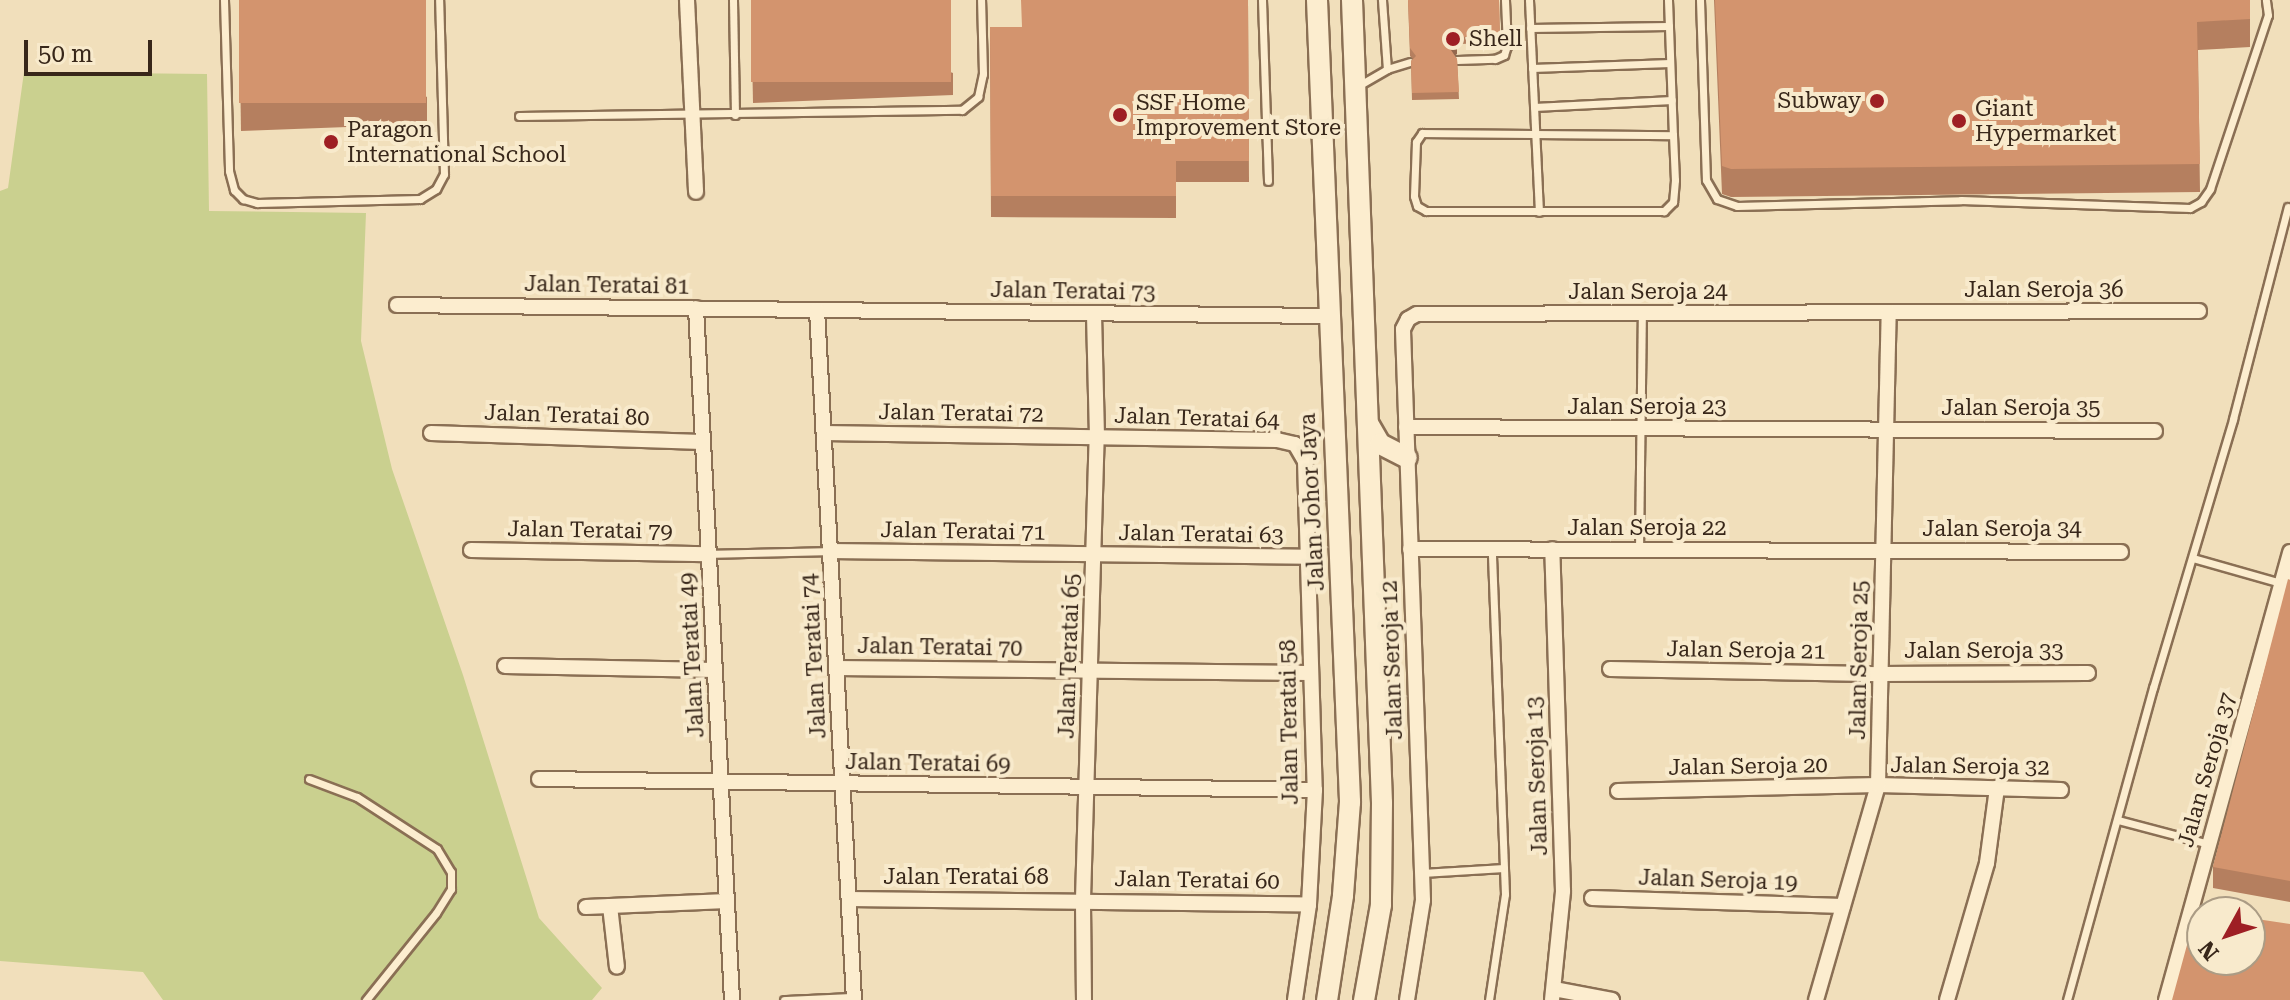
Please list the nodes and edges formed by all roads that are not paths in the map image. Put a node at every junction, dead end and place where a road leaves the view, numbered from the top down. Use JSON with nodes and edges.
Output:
{"nodes":[{"id":1,"x":224,"y":0,"type":"edge"},
{"id":2,"x":439,"y":0,"type":"edge"},
{"id":3,"x":687,"y":0,"type":"edge"},
{"id":4,"x":733,"y":0,"type":"edge"},
{"id":5,"x":981,"y":0,"type":"edge"},
{"id":6,"x":1262,"y":0,"type":"edge"},
{"id":7,"x":1317,"y":0,"type":"edge"},
{"id":8,"x":1352,"y":0,"type":"edge"},
{"id":9,"x":1382,"y":0,"type":"edge"},
{"id":10,"x":1505,"y":0,"type":"edge"},
{"id":11,"x":1529,"y":0,"type":"edge"},
{"id":12,"x":1668,"y":0,"type":"edge"},
{"id":13,"x":1700,"y":0,"type":"edge"},
{"id":14,"x":2266,"y":0,"type":"edge"},
{"id":15,"x":1669,"y":26,"type":"junction"},
{"id":16,"x":1530,"y":28,"type":"junction"},
{"id":17,"x":1457,"y":60,"type":"edge"},
{"id":18,"x":1410,"y":62,"type":"edge"},
{"id":19,"x":1670,"y":63,"type":"junction"},
{"id":20,"x":1532,"y":68,"type":"junction"},
{"id":21,"x":1387,"y":69,"type":"junction"},
{"id":22,"x":1355,"y":88,"type":"junction"},
{"id":23,"x":1672,"y":100,"type":"junction"},
{"id":24,"x":1534,"y":107,"type":"junction"},
{"id":25,"x":735,"y":115,"type":"junction"},
{"id":26,"x":519,"y":116,"type":"dead end"},
{"id":27,"x":693,"y":116,"type":"junction"},
{"id":28,"x":1535,"y":134,"type":"junction"},
{"id":29,"x":1673,"y":135,"type":"junction"},
{"id":30,"x":1268,"y":181,"type":"dead end"},
{"id":31,"x":696,"y":192,"type":"dead end"},
{"id":32,"x":2288,"y":207,"type":"edge"},
{"id":33,"x":1539,"y":212,"type":"junction"},
{"id":34,"x":2279,"y":251,"type":"junction"},
{"id":35,"x":2290,"y":253,"type":"edge"},
{"id":36,"x":397,"y":305,"type":"dead end"},
{"id":37,"x":696,"y":308,"type":"junction"},
{"id":38,"x":817,"y":310,"type":"junction"},
{"id":39,"x":2199,"y":311,"type":"dead end"},
{"id":40,"x":1889,"y":312,"type":"junction"},
{"id":41,"x":1094,"y":313,"type":"junction"},
{"id":42,"x":1642,"y":315,"type":"junction"},
{"id":43,"x":1328,"y":316,"type":"junction"},
{"id":44,"x":1408,"y":319,"type":"joint"},
{"id":45,"x":1369,"y":425,"type":"junction"},
{"id":46,"x":1406,"y":427,"type":"junction"},
{"id":47,"x":1641,"y":429,"type":"junction"},
{"id":48,"x":1887,"y":430,"type":"junction"},
{"id":49,"x":2155,"y":431,"type":"dead end"},
{"id":50,"x":431,"y":433,"type":"dead end"},
{"id":51,"x":824,"y":433,"type":"junction"},
{"id":52,"x":1097,"y":437,"type":"junction"},
{"id":53,"x":702,"y":442,"type":"junction"},
{"id":54,"x":1295,"y":444,"type":"joint"},
{"id":55,"x":1407,"y":458,"type":"junction"},
{"id":56,"x":1410,"y":549,"type":"junction"},
{"id":57,"x":1492,"y":549,"type":"junction"},
{"id":58,"x":1552,"y":549,"type":"junction"},
{"id":59,"x":471,"y":550,"type":"dead end"},
{"id":60,"x":1639,"y":550,"type":"junction"},
{"id":61,"x":830,"y":551,"type":"junction"},
{"id":62,"x":1883,"y":551,"type":"junction"},
{"id":63,"x":2121,"y":552,"type":"dead end"},
{"id":64,"x":2290,"y":552,"type":"edge"},
{"id":65,"x":708,"y":554,"type":"junction"},
{"id":66,"x":1094,"y":554,"type":"junction"},
{"id":67,"x":1308,"y":557,"type":"junction"},
{"id":68,"x":2193,"y":558,"type":"junction"},
{"id":69,"x":2287,"y":584,"type":"edge"},
{"id":70,"x":505,"y":666,"type":"dead end"},
{"id":71,"x":836,"y":668,"type":"junction"},
{"id":72,"x":1610,"y":669,"type":"dead end"},
{"id":73,"x":715,"y":670,"type":"junction"},
{"id":74,"x":1091,"y":671,"type":"junction"},
{"id":75,"x":1309,"y":673,"type":"junction"},
{"id":76,"x":2088,"y":673,"type":"dead end"},
{"id":77,"x":1881,"y":674,"type":"junction"},
{"id":78,"x":309,"y":779,"type":"dead end"},
{"id":79,"x":539,"y":779,"type":"dead end"},
{"id":80,"x":721,"y":782,"type":"junction"},
{"id":81,"x":843,"y":783,"type":"junction"},
{"id":82,"x":1878,"y":785,"type":"junction"},
{"id":83,"x":1087,"y":787,"type":"junction"},
{"id":84,"x":1997,"y":788,"type":"junction"},
{"id":85,"x":1315,"y":790,"type":"junction"},
{"id":86,"x":2061,"y":790,"type":"dead end"},
{"id":87,"x":1618,"y":791,"type":"dead end"},
{"id":88,"x":2118,"y":820,"type":"junction"},
{"id":89,"x":2209,"y":844,"type":"junction"},
{"id":90,"x":1504,"y":868,"type":"junction"},
{"id":91,"x":1422,"y":873,"type":"junction"},
{"id":92,"x":2199,"y":896,"type":"edge"},
{"id":93,"x":1592,"y":898,"type":"dead end"},
{"id":94,"x":849,"y":899,"type":"junction"},
{"id":95,"x":1083,"y":899,"type":"junction"},
{"id":96,"x":727,"y":901,"type":"junction"},
{"id":97,"x":1309,"y":905,"type":"junction"},
{"id":98,"x":610,"y":906,"type":"junction"},
{"id":99,"x":1843,"y":906,"type":"junction"},
{"id":100,"x":586,"y":907,"type":"dead end"},
{"id":101,"x":2186,"y":941,"type":"edge"},
{"id":102,"x":617,"y":967,"type":"dead end"},
{"id":103,"x":1553,"y":994,"type":"edge"},
{"id":104,"x":854,"y":999,"type":"edge"},
{"id":105,"x":366,"y":1000,"type":"edge"},
{"id":106,"x":732,"y":1000,"type":"edge"},
{"id":107,"x":784,"y":1000,"type":"edge"},
{"id":108,"x":1084,"y":1000,"type":"edge"},
{"id":109,"x":1295,"y":1000,"type":"edge"},
{"id":110,"x":1327,"y":1000,"type":"edge"},
{"id":111,"x":1364,"y":1000,"type":"edge"},
{"id":112,"x":1407,"y":1000,"type":"edge"},
{"id":113,"x":1489,"y":1000,"type":"edge"},
{"id":114,"x":1612,"y":1000,"type":"edge"},
{"id":115,"x":1816,"y":1000,"type":"edge"},
{"id":116,"x":1947,"y":1000,"type":"edge"},
{"id":117,"x":2067,"y":1000,"type":"edge"},
{"id":118,"x":2166,"y":1000,"type":"edge"}],
"edges":[{"from":1,"to":2,"type":"lane"},
{"from":3,"to":27,"type":"street"},
{"from":4,"to":25,"type":"lane"},
{"from":5,"to":25,"type":"lane"},
{"from":6,"to":30,"type":"lane"},
{"from":7,"to":43,"type":"main road","name":"Jalan Johor Jaya"},
{"from":8,"to":22,"type":"main road"},
{"from":9,"to":21,"type":"lane"},
{"from":10,"to":17,"type":"lane"},
{"from":11,"to":16,"type":"lane"},
{"from":12,"to":15,"type":"lane"},
{"from":13,"to":14,"type":"lane"},
{"from":15,"to":16,"type":"lane"},
{"from":15,"to":19,"type":"lane"},
{"from":16,"to":20,"type":"lane"},
{"from":18,"to":21,"type":"lane"},
{"from":19,"to":20,"type":"lane"},
{"from":19,"to":23,"type":"lane"},
{"from":20,"to":24,"type":"lane"},
{"from":21,"to":22,"type":"lane"},
{"from":22,"to":45,"type":"main road"},
{"from":23,"to":24,"type":"lane"},
{"from":23,"to":29,"type":"lane"},
{"from":24,"to":28,"type":"lane"},
{"from":25,"to":27,"type":"lane"},
{"from":26,"to":27,"type":"lane"},
{"from":27,"to":31,"type":"street"},
{"from":28,"to":29,"type":"lane"},
{"from":28,"to":33,"type":"lane"},
{"from":28,"to":33,"type":"lane"},
{"from":29,"to":33,"type":"lane"},
{"from":32,"to":34,"type":"lane"},
{"from":34,"to":35,"type":"lane"},
{"from":34,"to":68,"type":"lane"},
{"from":36,"to":37,"type":"street","name":"Jalan Teratai 81"},
{"from":37,"to":38,"type":"street","name":"Jalan Teratai 81"},
{"from":37,"to":53,"type":"street","name":"Jalan Teratai 49"},
{"from":38,"to":41,"type":"street","name":"Jalan Teratai 73"},
{"from":38,"to":51,"type":"street","name":"Jalan Teratai 74"},
{"from":39,"to":40,"type":"street","name":"Jalan Seroja 36"},
{"from":40,"to":42,"type":"street","name":"Jalan Seroja 24"},
{"from":40,"to":48,"type":"street","name":"Jalan Seroja 25"},
{"from":41,"to":43,"type":"street","name":"Jalan Teratai 73"},
{"from":41,"to":52,"type":"street","name":"Jalan Teratai 65"},
{"from":42,"to":44,"type":"street","name":"Jalan Seroja 24"},
{"from":42,"to":47,"type":"lane"},
{"from":43,"to":110,"type":"main road","name":"Jalan Johor Jaya"},
{"from":44,"to":46,"type":"street","name":"Jalan Seroja 12"},
{"from":45,"to":55,"type":"main road"},
{"from":45,"to":111,"type":"main road"},
{"from":46,"to":47,"type":"street","name":"Jalan Seroja 23"},
{"from":46,"to":55,"type":"street","name":"Jalan Seroja 12"},
{"from":47,"to":48,"type":"street","name":"Jalan Seroja 23"},
{"from":47,"to":60,"type":"lane"},
{"from":48,"to":49,"type":"street","name":"Jalan Seroja 35"},
{"from":48,"to":62,"type":"street","name":"Jalan Seroja 25"},
{"from":50,"to":53,"type":"street","name":"Jalan Teratai 80"},
{"from":51,"to":52,"type":"street","name":"Jalan Teratai 72"},
{"from":51,"to":61,"type":"street","name":"Jalan Teratai 74"},
{"from":52,"to":54,"type":"street","name":"Jalan Teratai 64"},
{"from":52,"to":66,"type":"street","name":"Jalan Teratai 65"},
{"from":53,"to":65,"type":"street","name":"Jalan Teratai 49"},
{"from":54,"to":67,"type":"street","name":"Jalan Teratai 58"},
{"from":55,"to":56,"type":"street","name":"Jalan Seroja 12"},
{"from":56,"to":57,"type":"street","name":"Jalan Seroja 22"},
{"from":56,"to":91,"type":"street","name":"Jalan Seroja 12"},
{"from":57,"to":58,"type":"street","name":"Jalan Seroja 22"},
{"from":57,"to":90,"type":"lane"},
{"from":58,"to":60,"type":"street","name":"Jalan Seroja 22"},
{"from":58,"to":103,"type":"street","name":"Jalan Seroja 13"},
{"from":59,"to":65,"type":"street","name":"Jalan Teratai 79"},
{"from":60,"to":62,"type":"street","name":"Jalan Seroja 22"},
{"from":61,"to":65,"type":"lane"},
{"from":61,"to":66,"type":"street","name":"Jalan Teratai 71"},
{"from":61,"to":71,"type":"street","name":"Jalan Teratai 74"},
{"from":62,"to":63,"type":"street","name":"Jalan Seroja 34"},
{"from":62,"to":77,"type":"street","name":"Jalan Seroja 25"},
{"from":64,"to":69,"type":"street","name":"Jalan Seroja 37"},
{"from":65,"to":73,"type":"street","name":"Jalan Teratai 49"},
{"from":66,"to":67,"type":"street","name":"Jalan Teratai 63"},
{"from":66,"to":74,"type":"street","name":"Jalan Teratai 65"},
{"from":67,"to":75,"type":"street","name":"Jalan Teratai 58"},
{"from":68,"to":69,"type":"lane"},
{"from":68,"to":88,"type":"lane"},
{"from":69,"to":89,"type":"street","name":"Jalan Seroja 37"},
{"from":70,"to":73,"type":"street"},
{"from":71,"to":74,"type":"street","name":"Jalan Teratai 70"},
{"from":71,"to":81,"type":"street","name":"Jalan Teratai 74"},
{"from":72,"to":77,"type":"street","name":"Jalan Seroja 21"},
{"from":73,"to":80,"type":"street","name":"Jalan Teratai 49"},
{"from":74,"to":75,"type":"street","name":"Jalan Teratai 70"},
{"from":74,"to":83,"type":"street","name":"Jalan Teratai 65"},
{"from":75,"to":85,"type":"street","name":"Jalan Teratai 58"},
{"from":76,"to":77,"type":"street","name":"Jalan Seroja 33"},
{"from":77,"to":82,"type":"street","name":"Jalan Seroja 25"},
{"from":78,"to":105,"type":"lane"},
{"from":79,"to":80,"type":"street","name":"Jalan Teratai 69"},
{"from":80,"to":81,"type":"street","name":"Jalan Teratai 69"},
{"from":80,"to":96,"type":"street","name":"Jalan Teratai 49"},
{"from":81,"to":83,"type":"street","name":"Jalan Teratai 69"},
{"from":81,"to":94,"type":"street","name":"Jalan Teratai 74"},
{"from":82,"to":84,"type":"street","name":"Jalan Seroja 32"},
{"from":82,"to":87,"type":"street","name":"Jalan Seroja 20"},
{"from":82,"to":99,"type":"street","name":"Jalan Seroja 25"},
{"from":83,"to":85,"type":"street","name":"Jalan Teratai 69"},
{"from":83,"to":95,"type":"street","name":"Jalan Teratai 65"},
{"from":84,"to":86,"type":"street","name":"Jalan Seroja 32"},
{"from":84,"to":116,"type":"street"},
{"from":85,"to":97,"type":"street","name":"Jalan Teratai 58"},
{"from":88,"to":89,"type":"lane"},
{"from":88,"to":117,"type":"lane"},
{"from":89,"to":92,"type":"street","name":"Jalan Seroja 37"},
{"from":90,"to":91,"type":"lane"},
{"from":90,"to":113,"type":"lane"},
{"from":91,"to":112,"type":"street","name":"Jalan Seroja 12"},
{"from":93,"to":99,"type":"street","name":"Jalan Seroja 19"},
{"from":94,"to":95,"type":"street","name":"Jalan Teratai 68"},
{"from":94,"to":104,"type":"street","name":"Jalan Teratai 74"},
{"from":95,"to":97,"type":"street","name":"Jalan Teratai 60"},
{"from":95,"to":108,"type":"street","name":"Jalan Teratai 65"},
{"from":96,"to":98,"type":"street"},
{"from":96,"to":106,"type":"street","name":"Jalan Teratai 49"},
{"from":97,"to":109,"type":"street","name":"Jalan Teratai 58"},
{"from":98,"to":100,"type":"street"},
{"from":98,"to":102,"type":"street"},
{"from":99,"to":115,"type":"street","name":"Jalan Seroja 25"},
{"from":101,"to":118,"type":"street","name":"Jalan Seroja 37"},
{"from":103,"to":114,"type":"street"},
{"from":104,"to":107,"type":"lane"}]}
